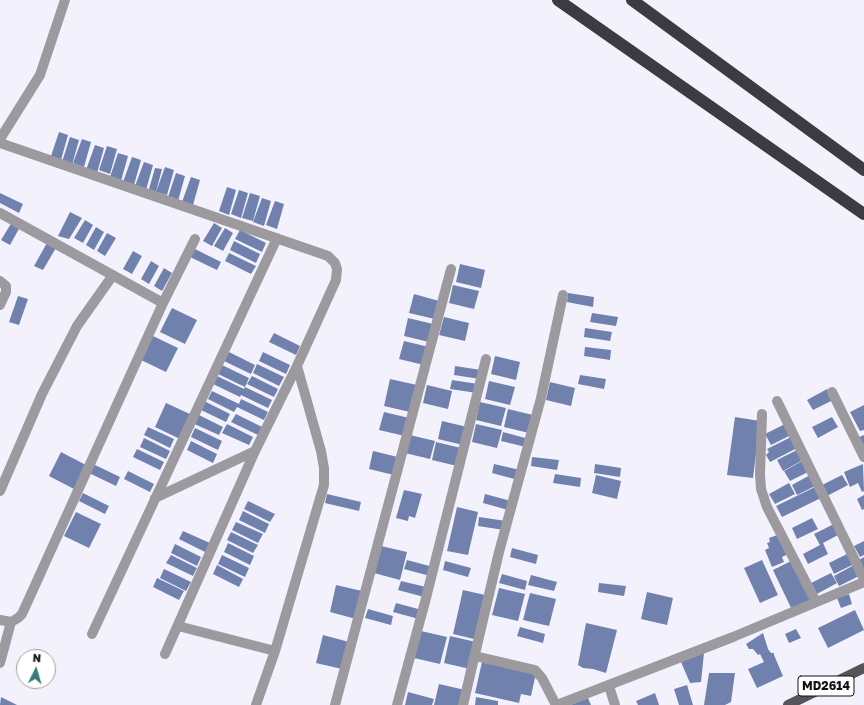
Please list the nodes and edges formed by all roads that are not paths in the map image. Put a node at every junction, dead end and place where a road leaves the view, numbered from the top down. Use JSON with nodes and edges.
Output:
{"nodes":[{"id":1,"x":64,"y":0,"type":"edge"},
{"id":2,"x":558,"y":0,"type":"edge"},
{"id":3,"x":632,"y":0,"type":"edge"},
{"id":4,"x":0,"y":139,"type":"edge"},
{"id":5,"x":0,"y":143,"type":"edge"},
{"id":6,"x":864,"y":170,"type":"edge"},
{"id":7,"x":0,"y":213,"type":"edge"},
{"id":8,"x":864,"y":214,"type":"edge"},
{"id":9,"x":277,"y":238,"type":"junction"},
{"id":10,"x":195,"y":239,"type":"dead end"},
{"id":11,"x":451,"y":269,"type":"dead end"},
{"id":12,"x":113,"y":275,"type":"junction"},
{"id":13,"x":0,"y":281,"type":"edge"},
{"id":14,"x":563,"y":295,"type":"dead end"},
{"id":15,"x":164,"y":303,"type":"junction"},
{"id":16,"x":0,"y":305,"type":"edge"},
{"id":17,"x":486,"y":359,"type":"dead end"},
{"id":18,"x":297,"y":366,"type":"junction"},
{"id":19,"x":832,"y":392,"type":"dead end"},
{"id":20,"x":777,"y":401,"type":"dead end"},
{"id":21,"x":762,"y":414,"type":"dead end"},
{"id":22,"x":255,"y":451,"type":"junction"},
{"id":23,"x":864,"y":457,"type":"edge"},
{"id":24,"x":0,"y":492,"type":"edge"},
{"id":25,"x":155,"y":498,"type":"junction"},
{"id":26,"x":864,"y":579,"type":"edge"},
{"id":27,"x":864,"y":582,"type":"edge"},
{"id":28,"x":816,"y":602,"type":"junction"},
{"id":29,"x":0,"y":620,"type":"edge"},
{"id":30,"x":11,"y":622,"type":"junction"},
{"id":31,"x":178,"y":626,"type":"junction"},
{"id":32,"x":92,"y":634,"type":"dead end"},
{"id":33,"x":275,"y":651,"type":"junction"},
{"id":34,"x":165,"y":654,"type":"dead end"},
{"id":35,"x":475,"y":656,"type":"junction"},
{"id":36,"x":0,"y":663,"type":"edge"},
{"id":37,"x":864,"y":668,"type":"edge"},
{"id":38,"x":608,"y":686,"type":"junction"},
{"id":39,"x":256,"y":705,"type":"edge"},
{"id":40,"x":335,"y":705,"type":"edge"},
{"id":41,"x":397,"y":705,"type":"edge"},
{"id":42,"x":463,"y":705,"type":"edge"},
{"id":43,"x":556,"y":705,"type":"edge"},
{"id":44,"x":615,"y":705,"type":"edge"},
{"id":45,"x":788,"y":705,"type":"edge"}],
"edges":[{"from":1,"to":4,"type":"street"},
{"from":2,"to":8,"type":"highway"},
{"from":3,"to":6,"type":"highway"},
{"from":5,"to":9,"type":"street"},
{"from":7,"to":12,"type":"street"},
{"from":9,"to":18,"type":"street"},
{"from":9,"to":25,"type":"street"},
{"from":10,"to":15,"type":"street"},
{"from":11,"to":40,"type":"street"},
{"from":12,"to":15,"type":"street"},
{"from":12,"to":24,"type":"street"},
{"from":13,"to":16,"type":"street"},
{"from":14,"to":35,"type":"street"},
{"from":15,"to":30,"type":"street"},
{"from":17,"to":41,"type":"street"},
{"from":18,"to":22,"type":"street"},
{"from":18,"to":33,"type":"street"},
{"from":19,"to":23,"type":"street"},
{"from":20,"to":26,"type":"street"},
{"from":21,"to":28,"type":"street"},
{"from":22,"to":25,"type":"street"},
{"from":22,"to":31,"type":"street"},
{"from":25,"to":32,"type":"street"},
{"from":27,"to":28,"type":"street"},
{"from":28,"to":38,"type":"street"},
{"from":29,"to":30,"type":"street"},
{"from":30,"to":36,"type":"street"},
{"from":31,"to":33,"type":"street"},
{"from":31,"to":34,"type":"street"},
{"from":33,"to":39,"type":"street"},
{"from":35,"to":42,"type":"street"},
{"from":35,"to":43,"type":"street"},
{"from":37,"to":45,"type":"main road","number":"MD2614"},
{"from":38,"to":43,"type":"street"},
{"from":38,"to":44,"type":"street"}]}
